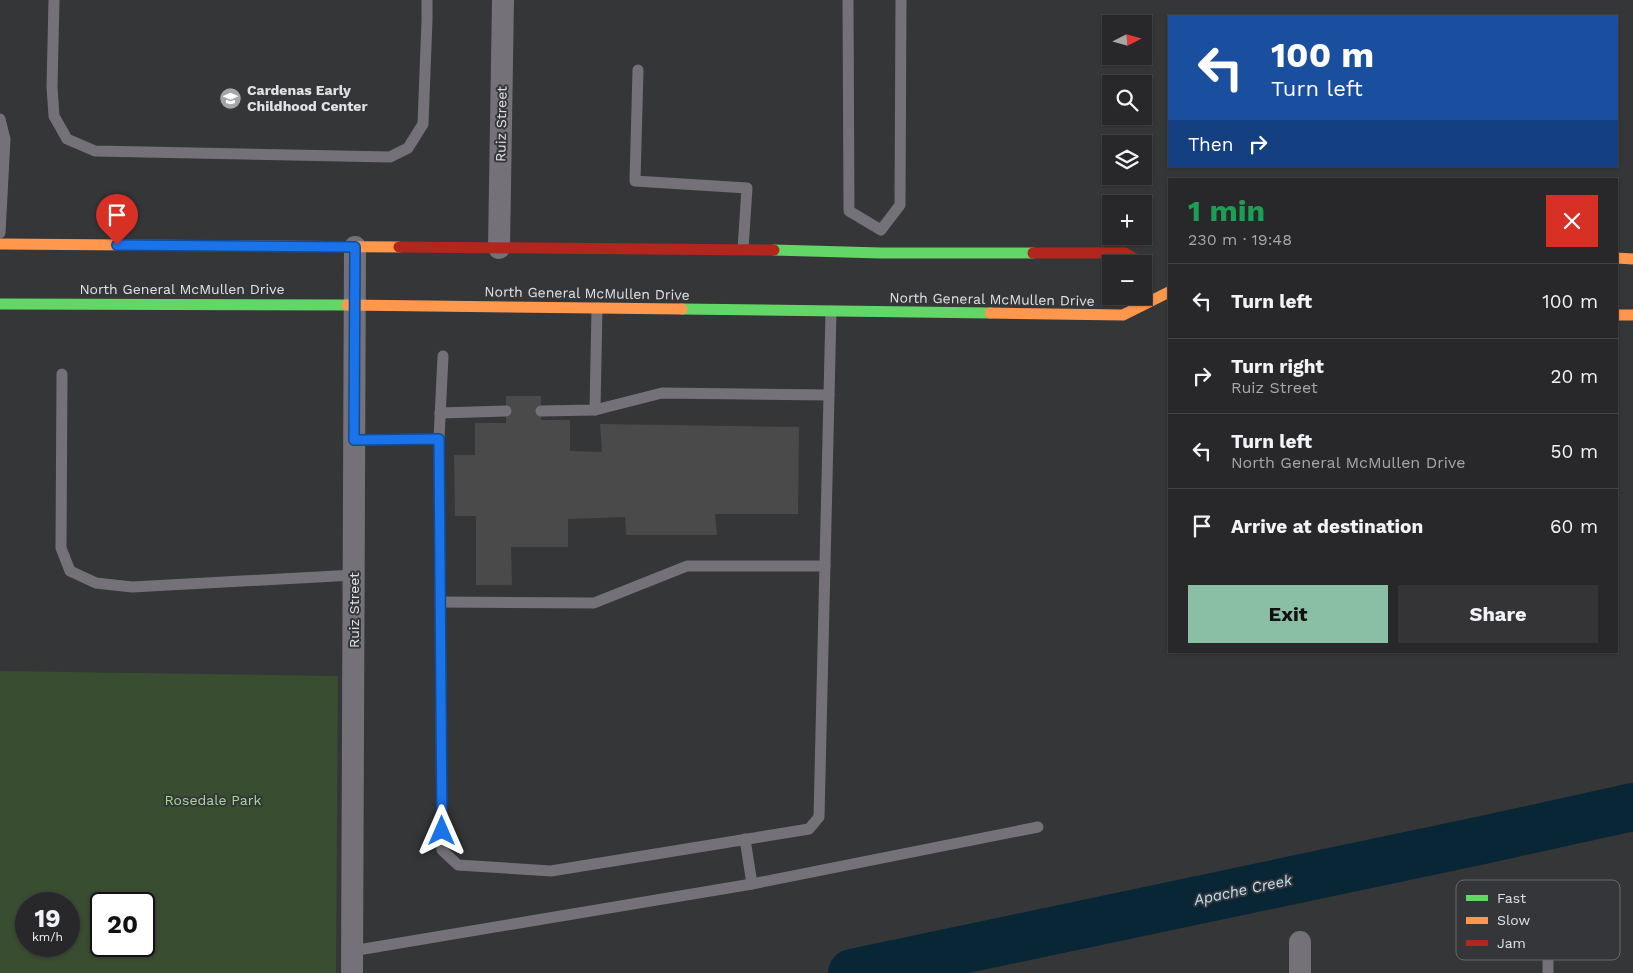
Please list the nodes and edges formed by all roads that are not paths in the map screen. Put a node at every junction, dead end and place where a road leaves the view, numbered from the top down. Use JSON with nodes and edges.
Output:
{"nodes":[{"id":1,"x":54,"y":0,"type":"edge"},
{"id":2,"x":427,"y":0,"type":"edge"},
{"id":3,"x":503,"y":0,"type":"edge"},
{"id":4,"x":848,"y":0,"type":"edge"},
{"id":5,"x":901,"y":0,"type":"edge"},
{"id":6,"x":638,"y":70,"type":"dead end"},
{"id":7,"x":0,"y":119,"type":"edge"},
{"id":8,"x":0,"y":233,"type":"edge"},
{"id":9,"x":881,"y":241,"type":"junction"},
{"id":10,"x":0,"y":244,"type":"edge"},
{"id":11,"x":355,"y":247,"type":"junction"},
{"id":12,"x":499,"y":248,"type":"junction"},
{"id":13,"x":743,"y":249,"type":"junction"},
{"id":14,"x":1128,"y":255,"type":"edge"},
{"id":15,"x":1618,"y":258,"type":"edge"},
{"id":16,"x":1633,"y":258,"type":"edge"},
{"id":17,"x":1168,"y":293,"type":"edge"},
{"id":18,"x":0,"y":304,"type":"edge"},
{"id":19,"x":355,"y":305,"type":"junction"},
{"id":20,"x":597,"y":308,"type":"junction"},
{"id":21,"x":831,"y":311,"type":"junction"},
{"id":22,"x":1618,"y":315,"type":"edge"},
{"id":23,"x":1633,"y":315,"type":"edge"},
{"id":24,"x":443,"y":356,"type":"dead end"},
{"id":25,"x":62,"y":374,"type":"dead end"},
{"id":26,"x":829,"y":395,"type":"junction"},
{"id":27,"x":596,"y":410,"type":"junction"},
{"id":28,"x":506,"y":411,"type":"dead end"},
{"id":29,"x":541,"y":411,"type":"dead end"},
{"id":30,"x":440,"y":413,"type":"junction"},
{"id":31,"x":439,"y":439,"type":"junction"},
{"id":32,"x":354,"y":440,"type":"junction"},
{"id":33,"x":825,"y":566,"type":"junction"},
{"id":34,"x":354,"y":575,"type":"junction"},
{"id":35,"x":440,"y":602,"type":"junction"},
{"id":36,"x":1038,"y":827,"type":"dead end"},
{"id":37,"x":745,"y":839,"type":"junction"},
{"id":38,"x":752,"y":884,"type":"junction"},
{"id":39,"x":1300,"y":942,"type":"dead end"},
{"id":40,"x":1548,"y":960,"type":"edge"},
{"id":41,"x":352,"y":962,"type":"edge"},
{"id":42,"x":1300,"y":973,"type":"edge"},
{"id":43,"x":1548,"y":973,"type":"edge"}],
"edges":[{"from":1,"to":2,"type":"lane"},
{"from":3,"to":12,"type":"street","name":"Ruiz Street"},
{"from":4,"to":9,"type":"lane"},
{"from":5,"to":9,"type":"lane"},
{"from":6,"to":13,"type":"lane"},
{"from":7,"to":8,"type":"lane"},
{"from":9,"to":13,"type":"main road"},
{"from":9,"to":14,"type":"main road"},
{"from":10,"to":11,"type":"main road"},
{"from":11,"to":12,"type":"main road"},
{"from":11,"to":19,"type":"street","name":"Ruiz Street"},
{"from":12,"to":13,"type":"main road"},
{"from":15,"to":16,"type":"main road"},
{"from":17,"to":21,"type":"main road","name":"North General McMullen Drive"},
{"from":18,"to":19,"type":"main road","name":"North General McMullen Drive"},
{"from":19,"to":20,"type":"main road","name":"North General McMullen Drive"},
{"from":19,"to":32,"type":"street","name":"Ruiz Street"},
{"from":20,"to":21,"type":"main road","name":"North General McMullen Drive"},
{"from":20,"to":27,"type":"lane"},
{"from":21,"to":26,"type":"lane"},
{"from":22,"to":23,"type":"main road"},
{"from":24,"to":30,"type":"lane"},
{"from":25,"to":34,"type":"lane"},
{"from":26,"to":27,"type":"lane"},
{"from":26,"to":33,"type":"lane"},
{"from":27,"to":29,"type":"lane"},
{"from":28,"to":30,"type":"lane"},
{"from":30,"to":31,"type":"lane"},
{"from":31,"to":32,"type":"lane"},
{"from":31,"to":35,"type":"lane"},
{"from":32,"to":34,"type":"street","name":"Ruiz Street"},
{"from":33,"to":35,"type":"lane"},
{"from":33,"to":37,"type":"lane"},
{"from":34,"to":41,"type":"street","name":"Ruiz Street"},
{"from":35,"to":37,"type":"lane"},
{"from":36,"to":38,"type":"lane"},
{"from":37,"to":38,"type":"lane"},
{"from":38,"to":41,"type":"lane"},
{"from":39,"to":42,"type":"street"},
{"from":40,"to":43,"type":"lane"}]}
